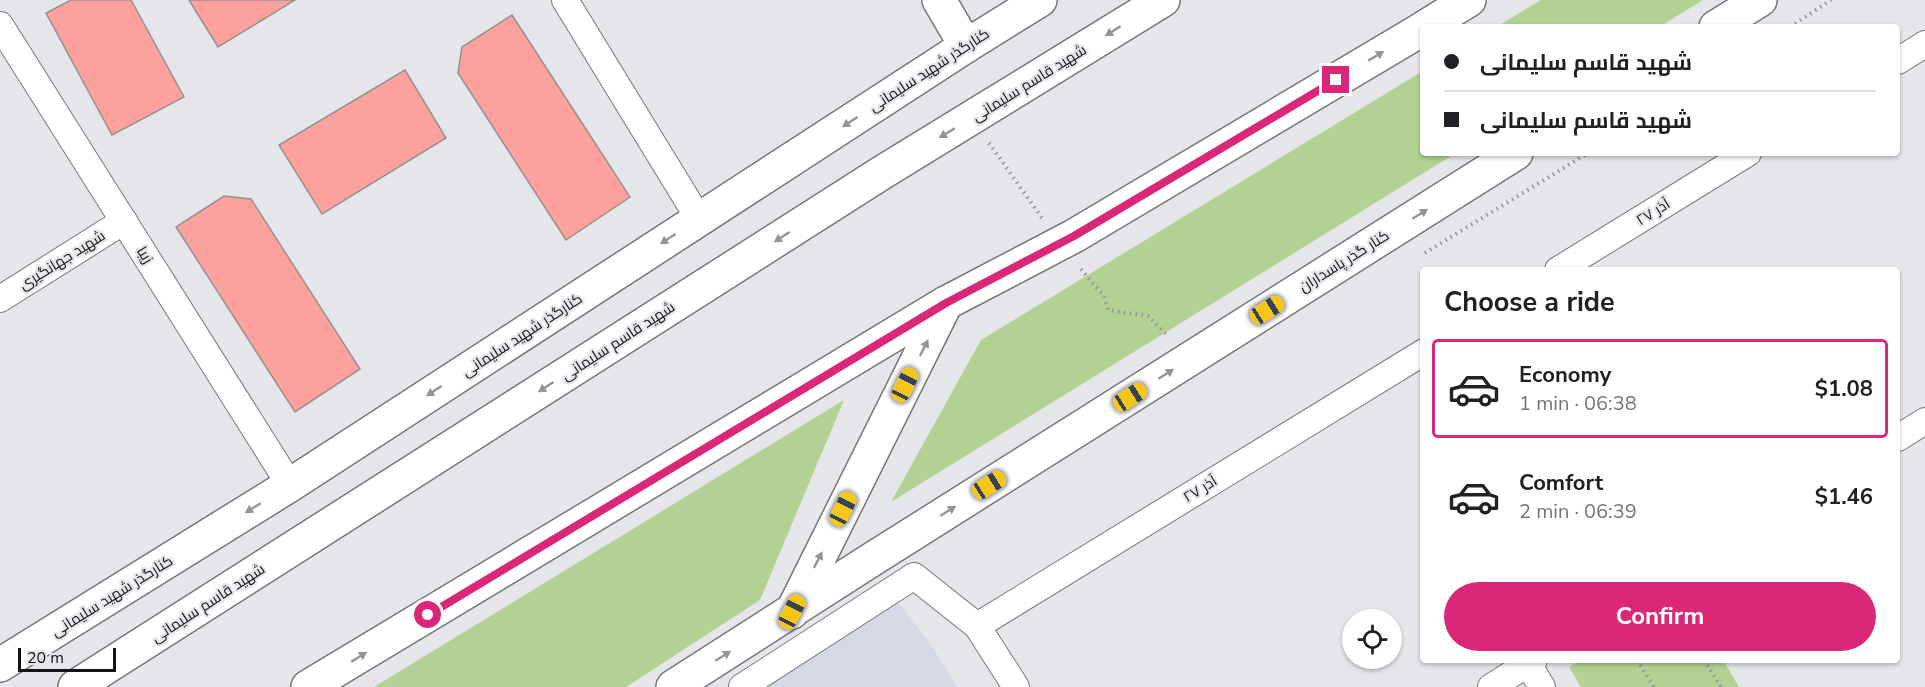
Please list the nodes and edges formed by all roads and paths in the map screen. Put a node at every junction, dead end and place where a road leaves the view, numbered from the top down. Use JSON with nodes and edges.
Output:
{"nodes":[{"id":1,"x":565,"y":0,"type":"edge"},
{"id":2,"x":939,"y":0,"type":"edge"},
{"id":3,"x":1040,"y":0,"type":"edge"},
{"id":4,"x":1162,"y":0,"type":"edge"},
{"id":5,"x":1468,"y":0,"type":"edge"},
{"id":6,"x":1760,"y":0,"type":"edge"},
{"id":7,"x":1831,"y":0,"type":"edge"},
{"id":8,"x":1429,"y":24,"type":"edge"},
{"id":9,"x":1721,"y":24,"type":"edge"},
{"id":10,"x":1795,"y":24,"type":"edge"},
{"id":11,"x":0,"y":25,"type":"edge"},
{"id":12,"x":1420,"y":29,"type":"edge"},
{"id":13,"x":1925,"y":44,"type":"edge"},
{"id":14,"x":966,"y":46,"type":"junction"},
{"id":15,"x":1900,"y":60,"type":"edge"},
{"id":16,"x":1511,"y":156,"type":"edge"},
{"id":17,"x":1743,"y":156,"type":"edge"},
{"id":18,"x":699,"y":219,"type":"junction"},
{"id":19,"x":124,"y":221,"type":"junction"},
{"id":20,"x":1563,"y":267,"type":"edge"},
{"id":21,"x":0,"y":299,"type":"edge"},
{"id":22,"x":946,"y":303,"type":"junction"},
{"id":23,"x":1420,"y":354,"type":"edge"},
{"id":24,"x":1925,"y":421,"type":"edge"},
{"id":25,"x":1900,"y":437,"type":"edge"},
{"id":26,"x":290,"y":485,"type":"junction"},
{"id":27,"x":792,"y":612,"type":"junction"},
{"id":28,"x":977,"y":626,"type":"junction"},
{"id":29,"x":1529,"y":663,"type":"edge"},
{"id":30,"x":1531,"y":663,"type":"edge"},
{"id":31,"x":1638,"y":663,"type":"edge"},
{"id":32,"x":1706,"y":663,"type":"edge"},
{"id":33,"x":0,"y":665,"type":"edge"},
{"id":34,"x":75,"y":687,"type":"edge"},
{"id":35,"x":308,"y":687,"type":"edge"},
{"id":36,"x":673,"y":687,"type":"edge"},
{"id":37,"x":742,"y":687,"type":"edge"},
{"id":38,"x":1016,"y":687,"type":"edge"},
{"id":39,"x":1491,"y":687,"type":"edge"},
{"id":40,"x":1542,"y":687,"type":"edge"},
{"id":41,"x":1654,"y":687,"type":"edge"},
{"id":42,"x":1721,"y":687,"type":"edge"}],
"edges":[{"from":1,"to":18,"type":"street"},
{"from":2,"to":14,"type":"main road"},
{"from":3,"to":14,"type":"main road","name":"کنارگذر شهید سلیمانی"},
{"from":4,"to":34,"type":"main road","name":"شهید قاسم سلیمانی","one_way":true},
{"from":5,"to":8,"type":"main road"},
{"from":6,"to":9,"type":"main road"},
{"from":7,"to":10,"type":"path"},
{"from":11,"to":19,"type":"street","name":"زیبا"},
{"from":22,"to":12,"type":"main road","one_way":true},
{"from":13,"to":15,"type":"street"},
{"from":14,"to":18,"type":"main road","name":"کنارگذر شهید سلیمانی","one_way":true},
{"from":27,"to":16,"type":"main road","name":"کنار گذر پاسداران","one_way":true},
{"from":17,"to":20,"type":"street","name":"آذر ۲۷"},
{"from":18,"to":26,"type":"main road","name":"کنارگذر شهید سلیمانی","one_way":true},
{"from":19,"to":21,"type":"street","name":"شهید جهانگیری"},
{"from":19,"to":26,"type":"street","name":"زیبا"},
{"from":27,"to":22,"type":"main road","one_way":true},
{"from":35,"to":22,"type":"main road","one_way":true},
{"from":23,"to":28,"type":"street","name":"آذر ۲۷"},
{"from":24,"to":25,"type":"street"},
{"from":26,"to":33,"type":"main road","name":"کنارگذر شهید سلیمانی","one_way":true},
{"from":36,"to":27,"type":"main road","one_way":true},
{"from":28,"to":37,"type":"street"},
{"from":28,"to":38,"type":"street"},
{"from":29,"to":39,"type":"street"},
{"from":30,"to":40,"type":"street"},
{"from":31,"to":41,"type":"path"},
{"from":32,"to":42,"type":"path"}]}
